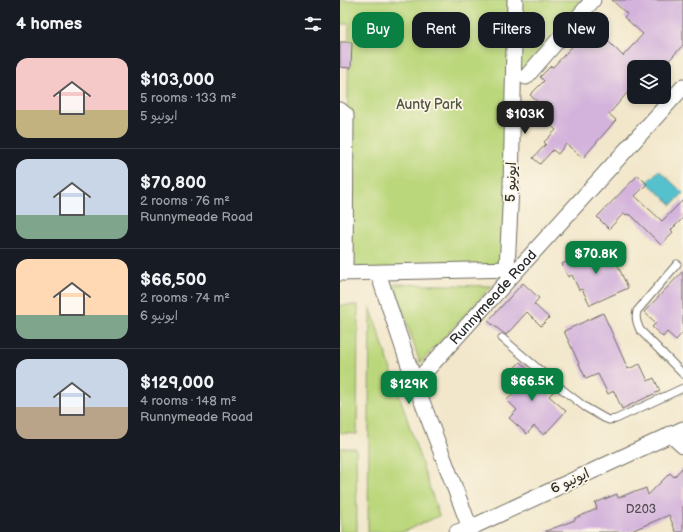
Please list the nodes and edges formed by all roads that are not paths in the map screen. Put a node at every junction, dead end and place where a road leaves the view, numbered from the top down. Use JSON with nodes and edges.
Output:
{"nodes":[{"id":1,"x":515,"y":0,"type":"edge"},
{"id":2,"x":593,"y":0,"type":"edge"},
{"id":3,"x":526,"y":77,"type":"dead end"},
{"id":4,"x":683,"y":87,"type":"edge"},
{"id":5,"x":340,"y":110,"type":"edge"},
{"id":6,"x":677,"y":264,"type":"dead end"},
{"id":7,"x":513,"y":269,"type":"junction"},
{"id":8,"x":342,"y":273,"type":"edge"},
{"id":9,"x":378,"y":273,"type":"junction"},
{"id":10,"x":502,"y":338,"type":"dead end"},
{"id":11,"x":683,"y":374,"type":"edge"},
{"id":12,"x":416,"y":383,"type":"junction"},
{"id":13,"x":683,"y":388,"type":"edge"},
{"id":14,"x":676,"y":432,"type":"edge"},
{"id":15,"x":683,"y":446,"type":"edge"},
{"id":16,"x":465,"y":530,"type":"edge"}],
"edges":[{"from":1,"to":7,"type":"street","name":"ایونیو 5"},
{"from":2,"to":3,"type":"street"},
{"from":4,"to":7,"type":"street","name":"Runnymeade Road"},
{"from":5,"to":8,"type":"street"},
{"from":6,"to":11,"type":"lane"},
{"from":7,"to":9,"type":"street"},
{"from":7,"to":12,"type":"street","name":"Runnymeade Road"},
{"from":8,"to":9,"type":"street"},
{"from":9,"to":12,"type":"street"},
{"from":10,"to":13,"type":"lane"},
{"from":12,"to":16,"type":"street"},
{"from":14,"to":15,"type":"street"},
{"from":14,"to":16,"type":"street","name":"ایونیو 6"}]}
